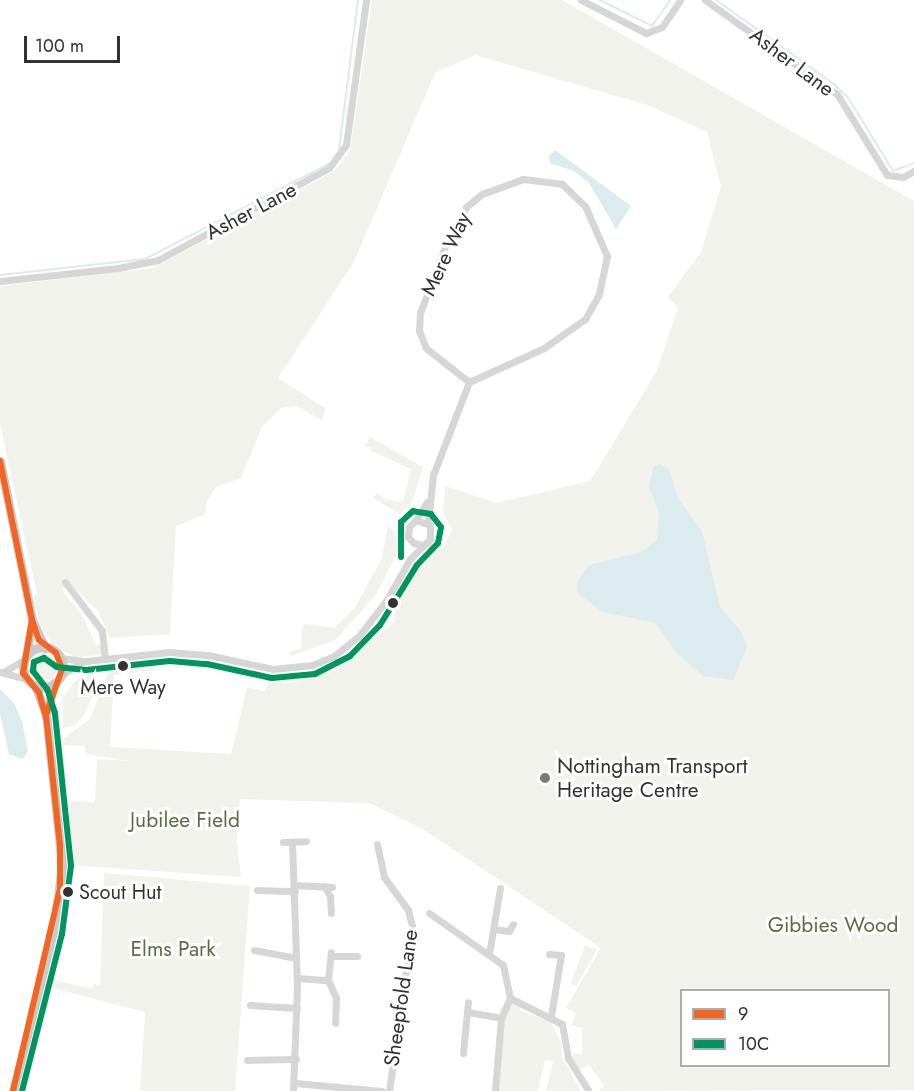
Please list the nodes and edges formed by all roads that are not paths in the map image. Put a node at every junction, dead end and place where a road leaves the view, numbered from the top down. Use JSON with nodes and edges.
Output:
{"nodes":[{"id":1,"x":366,"y":0,"type":"edge"},
{"id":2,"x":581,"y":0,"type":"edge"},
{"id":3,"x":680,"y":0,"type":"edge"},
{"id":4,"x":705,"y":0,"type":"edge"},
{"id":5,"x":914,"y":171,"type":"edge"},
{"id":6,"x":0,"y":281,"type":"edge"},
{"id":7,"x":469,"y":382,"type":"junction"},
{"id":8,"x":0,"y":461,"type":"edge"},
{"id":9,"x":428,"y":501,"type":"junction"},
{"id":10,"x":416,"y":520,"type":"junction"},
{"id":11,"x":428,"y":523,"type":"junction"},
{"id":12,"x":411,"y":541,"type":"junction"},
{"id":13,"x":423,"y":545,"type":"junction"},
{"id":14,"x":410,"y":559,"type":"junction"},
{"id":15,"x":65,"y":582,"type":"dead end"},
{"id":16,"x":32,"y":620,"type":"junction"},
{"id":17,"x":45,"y":648,"type":"junction"},
{"id":18,"x":25,"y":658,"type":"junction"},
{"id":19,"x":60,"y":658,"type":"junction"},
{"id":20,"x":105,"y":658,"type":"junction"},
{"id":21,"x":86,"y":661,"type":"junction"},
{"id":22,"x":2,"y":672,"type":"edge"},
{"id":23,"x":61,"y":675,"type":"junction"},
{"id":24,"x":26,"y":679,"type":"junction"},
{"id":25,"x":54,"y":683,"type":"junction"},
{"id":26,"x":34,"y":685,"type":"junction"},
{"id":27,"x":46,"y":715,"type":"junction"},
{"id":28,"x":306,"y":841,"type":"dead end"},
{"id":29,"x":283,"y":842,"type":"dead end"},
{"id":30,"x":292,"y":842,"type":"junction"},
{"id":31,"x":377,"y":844,"type":"dead end"},
{"id":32,"x":294,"y":888,"type":"junction"},
{"id":33,"x":500,"y":888,"type":"dead end"},
{"id":34,"x":257,"y":890,"type":"dead end"},
{"id":35,"x":331,"y":913,"type":"dead end"},
{"id":36,"x":429,"y":913,"type":"dead end"},
{"id":37,"x":513,"y":924,"type":"dead end"},
{"id":38,"x":494,"y":929,"type":"junction"},
{"id":39,"x":254,"y":950,"type":"dead end"},
{"id":40,"x":489,"y":954,"type":"junction"},
{"id":41,"x":549,"y":954,"type":"dead end"},
{"id":42,"x":357,"y":956,"type":"dead end"},
{"id":43,"x":296,"y":957,"type":"junction"},
{"id":44,"x":297,"y":978,"type":"junction"},
{"id":45,"x":328,"y":980,"type":"junction"},
{"id":46,"x":510,"y":998,"type":"junction"},
{"id":47,"x":468,"y":1002,"type":"dead end"},
{"id":48,"x":250,"y":1005,"type":"dead end"},
{"id":49,"x":297,"y":1008,"type":"junction"},
{"id":50,"x":468,"y":1012,"type":"junction"},
{"id":51,"x":551,"y":1016,"type":"junction"},
{"id":52,"x":501,"y":1018,"type":"junction"},
{"id":53,"x":335,"y":1023,"type":"dead end"},
{"id":54,"x":463,"y":1053,"type":"dead end"},
{"id":55,"x":296,"y":1059,"type":"junction"},
{"id":56,"x":247,"y":1060,"type":"dead end"},
{"id":57,"x":294,"y":1083,"type":"junction"},
{"id":58,"x":13,"y":1091,"type":"edge"},
{"id":59,"x":293,"y":1091,"type":"edge"},
{"id":60,"x":382,"y":1091,"type":"edge"},
{"id":61,"x":388,"y":1091,"type":"edge"},
{"id":62,"x":495,"y":1091,"type":"edge"},
{"id":63,"x":589,"y":1091,"type":"edge"}],
"edges":[{"from":1,"to":6,"type":"street","name":"Asher Lane"},
{"from":2,"to":3,"type":"street"},
{"from":4,"to":5,"type":"street","name":"Asher Lane"},
{"from":7,"to":7,"type":"street","name":"Mere Way"},
{"from":7,"to":9,"type":"street"},
{"from":8,"to":16,"type":"main road"},
{"from":9,"to":10,"type":"street"},
{"from":9,"to":11,"type":"street"},
{"from":10,"to":11,"type":"street"},
{"from":10,"to":12,"type":"street"},
{"from":11,"to":13,"type":"street"},
{"from":12,"to":13,"type":"street"},
{"from":12,"to":14,"type":"street"},
{"from":13,"to":14,"type":"street"},
{"from":14,"to":20,"type":"street"},
{"from":15,"to":20,"type":"street"},
{"from":16,"to":17,"type":"main road"},
{"from":16,"to":18,"type":"main road"},
{"from":17,"to":18,"type":"main road"},
{"from":17,"to":19,"type":"main road"},
{"from":18,"to":22,"type":"street"},
{"from":18,"to":24,"type":"main road"},
{"from":19,"to":21,"type":"street"},
{"from":19,"to":23,"type":"main road"},
{"from":20,"to":21,"type":"street"},
{"from":21,"to":23,"type":"street"},
{"from":22,"to":24,"type":"street"},
{"from":23,"to":25,"type":"main road"},
{"from":24,"to":26,"type":"main road"},
{"from":25,"to":26,"type":"main road"},
{"from":25,"to":27,"type":"main road"},
{"from":26,"to":27,"type":"main road"},
{"from":27,"to":58,"type":"main road"},
{"from":28,"to":30,"type":"street"},
{"from":29,"to":30,"type":"street"},
{"from":30,"to":32,"type":"street"},
{"from":31,"to":61,"type":"street","name":"Sheepfold Lane"},
{"from":32,"to":34,"type":"street"},
{"from":32,"to":35,"type":"street"},
{"from":32,"to":43,"type":"street"},
{"from":33,"to":38,"type":"street"},
{"from":36,"to":40,"type":"street"},
{"from":37,"to":38,"type":"street"},
{"from":38,"to":40,"type":"street"},
{"from":39,"to":43,"type":"street"},
{"from":40,"to":46,"type":"street"},
{"from":41,"to":51,"type":"street"},
{"from":42,"to":45,"type":"street"},
{"from":43,"to":44,"type":"street"},
{"from":44,"to":45,"type":"street"},
{"from":44,"to":49,"type":"street"},
{"from":45,"to":53,"type":"street"},
{"from":46,"to":51,"type":"street"},
{"from":46,"to":52,"type":"street"},
{"from":47,"to":50,"type":"street"},
{"from":48,"to":49,"type":"street"},
{"from":49,"to":55,"type":"street"},
{"from":50,"to":52,"type":"street"},
{"from":50,"to":54,"type":"street"},
{"from":51,"to":63,"type":"street"},
{"from":52,"to":62,"type":"street"},
{"from":55,"to":56,"type":"street"},
{"from":55,"to":57,"type":"street"},
{"from":57,"to":59,"type":"street"},
{"from":57,"to":60,"type":"street"}]}
